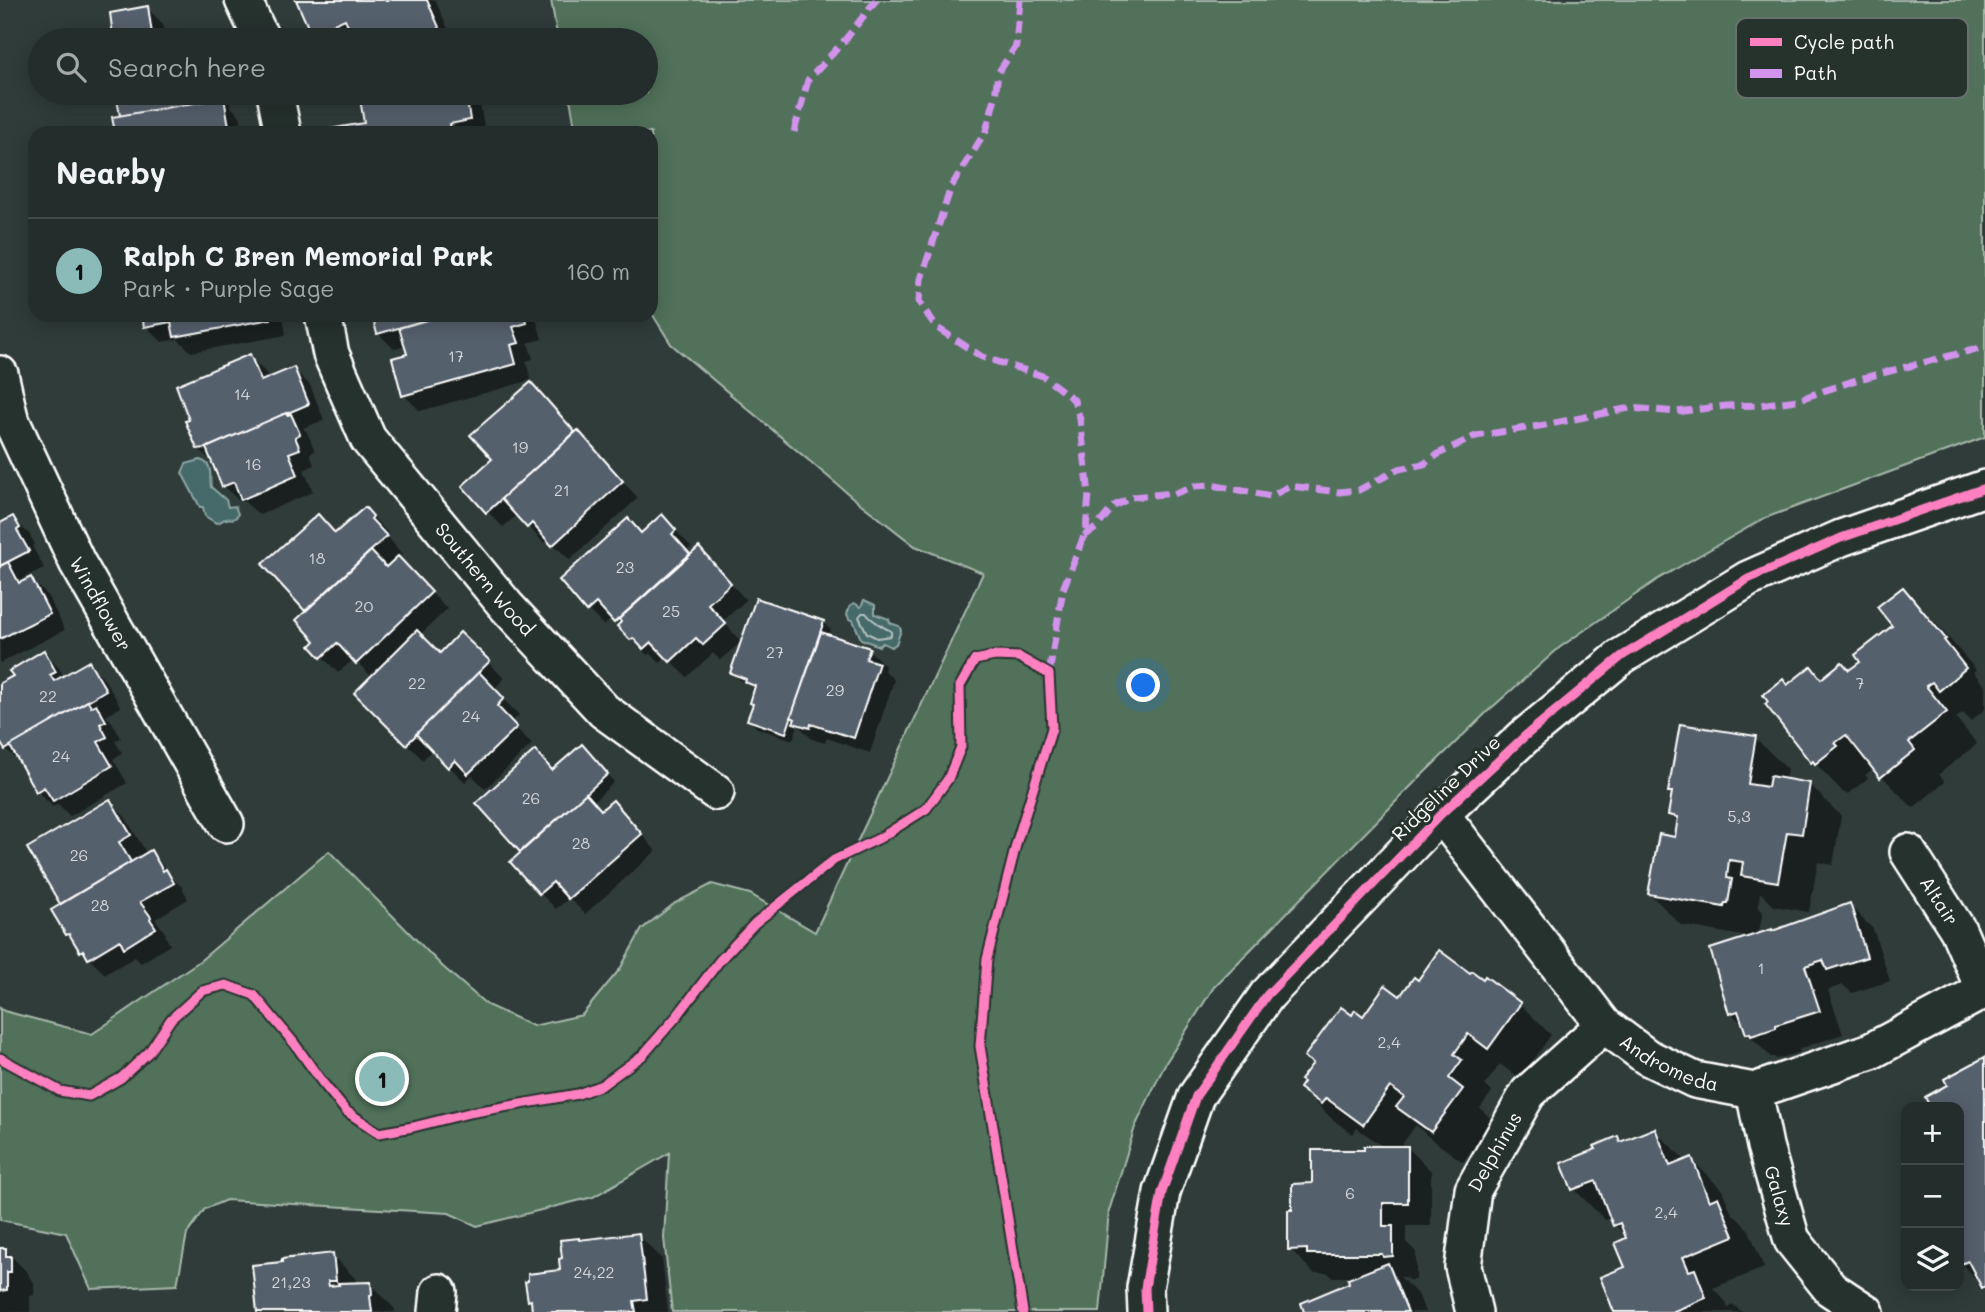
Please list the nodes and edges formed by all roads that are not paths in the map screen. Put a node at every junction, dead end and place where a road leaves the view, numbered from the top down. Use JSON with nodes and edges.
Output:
{"nodes":[{"id":1,"x":243,"y":0,"type":"edge"},
{"id":2,"x":256,"y":28,"type":"edge"},
{"id":3,"x":278,"y":105,"type":"edge"},
{"id":4,"x":282,"y":126,"type":"edge"},
{"id":5,"x":324,"y":322,"type":"edge"},
{"id":6,"x":0,"y":374,"type":"edge"},
{"id":7,"x":1985,"y":488,"type":"edge"},
{"id":8,"x":716,"y":792,"type":"dead end"},
{"id":9,"x":1441,"y":814,"type":"junction"},
{"id":10,"x":226,"y":824,"type":"dead end"},
{"id":11,"x":1908,"y":852,"type":"dead end"},
{"id":12,"x":1985,"y":990,"type":"edge"},
{"id":13,"x":1604,"y":1025,"type":"junction"},
{"id":14,"x":1754,"y":1091,"type":"junction"},
{"id":15,"x":1146,"y":1312,"type":"edge"},
{"id":16,"x":1474,"y":1312,"type":"edge"},
{"id":17,"x":1866,"y":1312,"type":"edge"}],
"edges":[{"from":1,"to":2,"type":"street"},
{"from":3,"to":4,"type":"street"},
{"from":5,"to":8,"type":"street","name":"Southern Wood"},
{"from":6,"to":10,"type":"street","name":"Windflower"},
{"from":7,"to":9,"type":"street","name":"Ridgeline Drive"},
{"from":9,"to":13,"type":"street","name":"Andromeda"},
{"from":9,"to":15,"type":"street","name":"Ridgeline Drive"},
{"from":11,"to":12,"type":"street","name":"Altair"},
{"from":12,"to":14,"type":"street","name":"Andromeda"},
{"from":13,"to":14,"type":"street","name":"Andromeda"},
{"from":13,"to":16,"type":"street","name":"Delphinus"},
{"from":14,"to":17,"type":"street","name":"Galaxy"}]}
